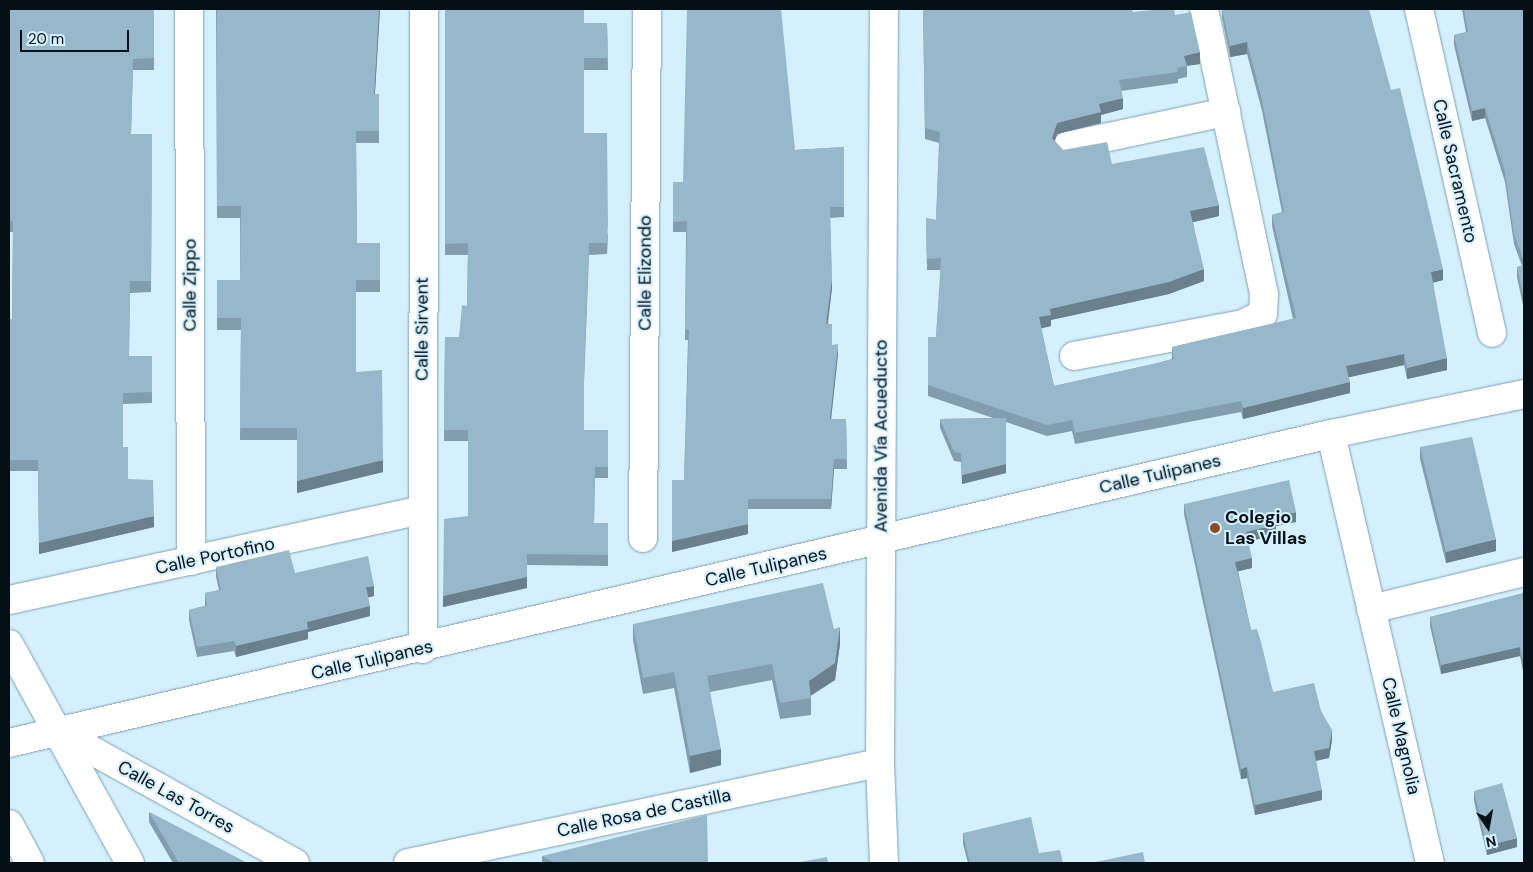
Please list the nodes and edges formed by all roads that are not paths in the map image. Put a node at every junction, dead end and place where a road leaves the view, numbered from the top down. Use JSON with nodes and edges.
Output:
{"nodes":[{"id":1,"x":189,"y":9,"type":"edge"},
{"id":2,"x":424,"y":9,"type":"edge"},
{"id":3,"x":647,"y":9,"type":"edge"},
{"id":4,"x":884,"y":9,"type":"edge"},
{"id":5,"x":1204,"y":9,"type":"edge"},
{"id":6,"x":1419,"y":9,"type":"edge"},
{"id":7,"x":1226,"y":112,"type":"junction"},
{"id":8,"x":1067,"y":146,"type":"dead end"},
{"id":9,"x":1492,"y":333,"type":"dead end"},
{"id":10,"x":1074,"y":356,"type":"dead end"},
{"id":11,"x":1524,"y":394,"type":"edge"},
{"id":12,"x":1331,"y":434,"type":"junction"},
{"id":13,"x":421,"y":510,"type":"junction"},
{"id":14,"x":643,"y":538,"type":"dead end"},
{"id":15,"x":880,"y":539,"type":"junction"},
{"id":16,"x":191,"y":561,"type":"junction"},
{"id":17,"x":1524,"y":572,"type":"edge"},
{"id":18,"x":9,"y":600,"type":"edge"},
{"id":19,"x":1371,"y":609,"type":"junction"},
{"id":20,"x":9,"y":644,"type":"edge"},
{"id":21,"x":423,"y":649,"type":"junction"},
{"id":22,"x":57,"y":731,"type":"junction"},
{"id":23,"x":9,"y":743,"type":"edge"},
{"id":24,"x":880,"y":763,"type":"junction"},
{"id":25,"x":9,"y":824,"type":"edge"},
{"id":26,"x":472,"y":858,"type":"edge"},
{"id":27,"x":30,"y":863,"type":"edge"},
{"id":28,"x":130,"y":863,"type":"edge"},
{"id":29,"x":295,"y":863,"type":"edge"},
{"id":30,"x":408,"y":863,"type":"edge"},
{"id":31,"x":884,"y":863,"type":"edge"},
{"id":32,"x":1430,"y":863,"type":"edge"}],
"edges":[{"from":1,"to":16,"type":"street","name":"Calle Zippo"},
{"from":2,"to":13,"type":"street","name":"Calle Sirvent"},
{"from":3,"to":14,"type":"street","name":"Calle Elizondo"},
{"from":4,"to":15,"type":"street","name":"Avenida Vía Acueducto"},
{"from":5,"to":7,"type":"street"},
{"from":6,"to":9,"type":"street","name":"Calle Sacramento"},
{"from":7,"to":8,"type":"street"},
{"from":7,"to":10,"type":"street"},
{"from":11,"to":12,"type":"street","name":"Calle Tulipanes"},
{"from":12,"to":15,"type":"street","name":"Calle Tulipanes"},
{"from":12,"to":19,"type":"street","name":"Calle Magnolia"},
{"from":13,"to":16,"type":"street","name":"Calle Portofino"},
{"from":13,"to":21,"type":"street","name":"Calle Sirvent"},
{"from":15,"to":21,"type":"street","name":"Calle Tulipanes"},
{"from":15,"to":24,"type":"street","name":"Avenida Vía Acueducto"},
{"from":16,"to":18,"type":"street","name":"Calle Portofino"},
{"from":17,"to":19,"type":"street"},
{"from":19,"to":32,"type":"street","name":"Calle Magnolia"},
{"from":20,"to":22,"type":"street"},
{"from":21,"to":22,"type":"street","name":"Calle Tulipanes"},
{"from":22,"to":23,"type":"street","name":"Calle Tulipanes"},
{"from":22,"to":28,"type":"street"},
{"from":22,"to":29,"type":"street","name":"Calle Las Torres"},
{"from":24,"to":26,"type":"street","name":"Calle Rosa de Castilla"},
{"from":24,"to":31,"type":"street","name":"Avenida Vía Acueducto"},
{"from":25,"to":27,"type":"street"},
{"from":26,"to":30,"type":"street","name":"Calle Rosa de Castilla"}]}
